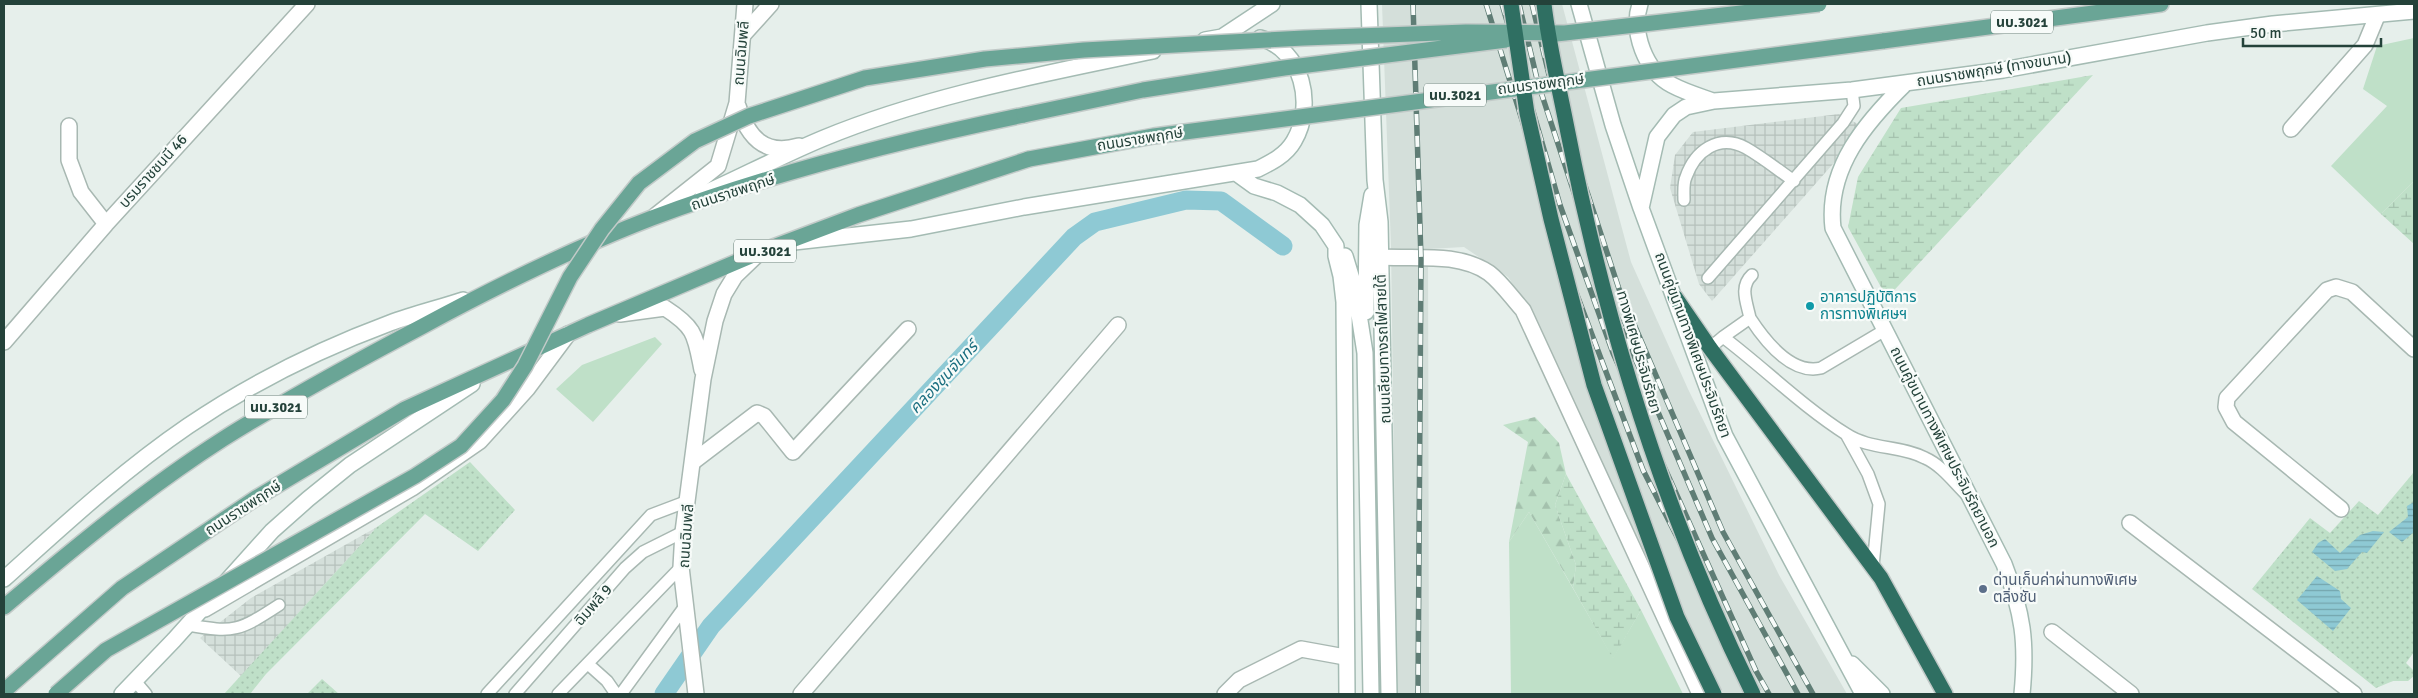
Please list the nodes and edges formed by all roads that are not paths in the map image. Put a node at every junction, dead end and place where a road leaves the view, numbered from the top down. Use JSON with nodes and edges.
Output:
{"nodes":[{"id":1,"x":307,"y":4,"type":"edge"},
{"id":2,"x":745,"y":4,"type":"edge"},
{"id":3,"x":771,"y":4,"type":"edge"},
{"id":4,"x":1272,"y":4,"type":"edge"},
{"id":5,"x":1369,"y":4,"type":"edge"},
{"id":6,"x":1511,"y":4,"type":"edge"},
{"id":7,"x":1544,"y":4,"type":"edge"},
{"id":8,"x":1579,"y":4,"type":"edge"},
{"id":9,"x":1640,"y":4,"type":"edge"},
{"id":10,"x":1819,"y":4,"type":"edge"},
{"id":11,"x":2161,"y":4,"type":"edge"},
{"id":12,"x":2414,"y":11,"type":"edge"},
{"id":13,"x":2377,"y":16,"type":"junction"},
{"id":14,"x":1566,"y":32,"type":"junction"},
{"id":15,"x":743,"y":34,"type":"junction"},
{"id":16,"x":1222,"y":37,"type":"junction"},
{"id":17,"x":1906,"y":83,"type":"junction"},
{"id":18,"x":1852,"y":90,"type":"junction"},
{"id":19,"x":1714,"y":101,"type":"junction"},
{"id":20,"x":737,"y":103,"type":"junction"},
{"id":21,"x":69,"y":126,"type":"dead end"},
{"id":22,"x":2291,"y":129,"type":"dead end"},
{"id":23,"x":824,"y":138,"type":"junction"},
{"id":24,"x":1236,"y":173,"type":"junction"},
{"id":25,"x":1375,"y":180,"type":"junction"},
{"id":26,"x":1794,"y":181,"type":"junction"},
{"id":27,"x":1684,"y":200,"type":"dead end"},
{"id":28,"x":1641,"y":208,"type":"junction"},
{"id":29,"x":652,"y":218,"type":"junction"},
{"id":30,"x":106,"y":224,"type":"junction"},
{"id":31,"x":785,"y":243,"type":"junction"},
{"id":32,"x":1336,"y":246,"type":"junction"},
{"id":33,"x":760,"y":252,"type":"junction"},
{"id":34,"x":1380,"y":257,"type":"junction"},
{"id":35,"x":1752,"y":275,"type":"dead end"},
{"id":36,"x":1708,"y":278,"type":"dead end"},
{"id":37,"x":480,"y":295,"type":"junction"},
{"id":38,"x":1676,"y":297,"type":"junction"},
{"id":39,"x":610,"y":316,"type":"junction"},
{"id":40,"x":1750,"y":318,"type":"junction"},
{"id":41,"x":1118,"y":325,"type":"dead end"},
{"id":42,"x":908,"y":329,"type":"dead end"},
{"id":43,"x":1885,"y":330,"type":"junction"},
{"id":44,"x":568,"y":334,"type":"junction"},
{"id":45,"x":1723,"y":337,"type":"junction"},
{"id":46,"x":4,"y":342,"type":"edge"},
{"id":47,"x":1710,"y":348,"type":"junction"},
{"id":48,"x":2414,"y":349,"type":"edge"},
{"id":49,"x":1365,"y":353,"type":"junction"},
{"id":50,"x":507,"y":362,"type":"junction"},
{"id":51,"x":703,"y":379,"type":"junction"},
{"id":52,"x":1846,"y":434,"type":"junction"},
{"id":53,"x":694,"y":461,"type":"junction"},
{"id":54,"x":688,"y":501,"type":"junction"},
{"id":55,"x":1973,"y":502,"type":"junction"},
{"id":56,"x":2341,"y":509,"type":"dead end"},
{"id":57,"x":2130,"y":523,"type":"dead end"},
{"id":58,"x":683,"y":532,"type":"junction"},
{"id":59,"x":1873,"y":566,"type":"junction"},
{"id":60,"x":681,"y":568,"type":"junction"},
{"id":61,"x":4,"y":579,"type":"edge"},
{"id":62,"x":279,"y":605,"type":"dead end"},
{"id":63,"x":4,"y":607,"type":"edge"},
{"id":64,"x":199,"y":612,"type":"junction"},
{"id":65,"x":687,"y":612,"type":"junction"},
{"id":66,"x":188,"y":626,"type":"junction"},
{"id":67,"x":2052,"y":632,"type":"dead end"},
{"id":68,"x":1838,"y":651,"type":"junction"},
{"id":69,"x":1345,"y":657,"type":"junction"},
{"id":70,"x":588,"y":664,"type":"junction"},
{"id":71,"x":135,"y":681,"type":"junction"},
{"id":72,"x":4,"y":690,"type":"edge"},
{"id":73,"x":56,"y":694,"type":"edge"},
{"id":74,"x":122,"y":694,"type":"edge"},
{"id":75,"x":146,"y":694,"type":"edge"},
{"id":76,"x":487,"y":694,"type":"edge"},
{"id":77,"x":515,"y":694,"type":"edge"},
{"id":78,"x":558,"y":694,"type":"edge"},
{"id":79,"x":616,"y":694,"type":"edge"},
{"id":80,"x":621,"y":694,"type":"edge"},
{"id":81,"x":696,"y":694,"type":"edge"},
{"id":82,"x":800,"y":694,"type":"edge"},
{"id":83,"x":1224,"y":694,"type":"edge"},
{"id":84,"x":1347,"y":694,"type":"edge"},
{"id":85,"x":1371,"y":694,"type":"edge"},
{"id":86,"x":1389,"y":694,"type":"edge"},
{"id":87,"x":1700,"y":694,"type":"edge"},
{"id":88,"x":1714,"y":694,"type":"edge"},
{"id":89,"x":1753,"y":694,"type":"edge"},
{"id":90,"x":1863,"y":694,"type":"edge"},
{"id":91,"x":1882,"y":694,"type":"edge"},
{"id":92,"x":1945,"y":694,"type":"edge"},
{"id":93,"x":2022,"y":694,"type":"edge"},
{"id":94,"x":2131,"y":694,"type":"edge"},
{"id":95,"x":2354,"y":694,"type":"edge"}],
"edges":[{"from":1,"to":30,"type":"main road","name":"บรมราชชนนี 46"},
{"from":2,"to":15,"type":"main road","name":"ถนนฉิมพลี"},
{"from":3,"to":15,"type":"main road"},
{"from":4,"to":16,"type":"main road","name":"ถนนราชพฤกษ์"},
{"from":5,"to":25,"type":"main road","name":"ถนนเลียบทางรถไฟสายใต้"},
{"from":6,"to":88,"type":"highway","bridge":true},
{"from":7,"to":89,"type":"highway","name":"ทางพิเศษประจิมรัถยา","bridge":true},
{"from":8,"to":28,"type":"main road","name":"ถนนคู่ขนานทางพิเศษประจิมรัถยา"},
{"from":9,"to":19,"type":"main road"},
{"from":10,"to":14,"type":"main road","name":"ถนนราชพฤกษ์","number":"นบ.3021","bridge":true},
{"from":11,"to":31,"type":"main road","name":"ถนนราชพฤกษ์","number":"นบ.3021","bridge":true},
{"from":12,"to":13,"type":"main road","name":"ถนนราชพฤกษ์ (ทางขนาน)"},
{"from":13,"to":17,"type":"main road","name":"ถนนราชพฤกษ์ (ทางขนาน)"},
{"from":13,"to":22,"type":"main road"},
{"from":14,"to":29,"type":"main road","name":"ถนนราชพฤกษ์","number":"นบ.3021","bridge":true},
{"from":14,"to":73,"type":"main road","bridge":true},
{"from":15,"to":20,"type":"main road","name":"ถนนฉิมพลี"},
{"from":16,"to":23,"type":"main road","name":"ถนนราชพฤกษ์"},
{"from":16,"to":24,"type":"main road","name":"ถนนราชพฤกษ์"},
{"from":17,"to":18,"type":"main road","name":"ถนนราชพฤกษ์ (ทางขนาน)"},
{"from":17,"to":43,"type":"main road","name":"ถนนคู่ขนานทางพิเศษประจิมรัถยานอก"},
{"from":18,"to":19,"type":"main road","name":"ถนนราชพฤกษ์ (ทางขนาน)"},
{"from":18,"to":26,"type":"lane"},
{"from":19,"to":28,"type":"main road","name":"ถนนราชพฤกษ์ (ทางขนาน)"},
{"from":20,"to":23,"type":"main road","name":"ถนนฉิมพลี"},
{"from":20,"to":29,"type":"main road","name":"ถนนฉิมพลี"},
{"from":21,"to":30,"type":"main road"},
{"from":23,"to":29,"type":"main road","name":"ถนนราชพฤกษ์"},
{"from":24,"to":31,"type":"main road","name":"ถนนราชพฤกษ์"},
{"from":24,"to":32,"type":"main road"},
{"from":25,"to":34,"type":"main road","name":"ถนนเลียบทางรถไฟสายใต้"},
{"from":25,"to":49,"type":"main road"},
{"from":26,"to":27,"type":"lane"},
{"from":26,"to":36,"type":"lane"},
{"from":28,"to":38,"type":"main road","name":"ถนนคู่ขนานทางพิเศษประจิมรัถยา"},
{"from":29,"to":37,"type":"main road","name":"ถนนราชพฤกษ์","number":"นบ.3021"},
{"from":30,"to":46,"type":"main road","name":"บรมราชชนนี 46"},
{"from":31,"to":33,"type":"main road","name":"ถนนราชพฤกษ์","number":"นบ.3021"},
{"from":32,"to":49,"type":"main road"},
{"from":32,"to":69,"type":"main road"},
{"from":33,"to":39,"type":"main road","name":"ถนนราชพฤกษ์","number":"นบ.3021"},
{"from":33,"to":51,"type":"main road","name":"ถนนฉิมพลี"},
{"from":34,"to":86,"type":"main road","name":"ถนนเลียบทางรถไฟสายใต้"},
{"from":34,"to":87,"type":"main road"},
{"from":35,"to":40,"type":"lane"},
{"from":37,"to":61,"type":"main road","name":"ถนนราชพฤกษ์"},
{"from":37,"to":63,"type":"main road","name":"ถนนราชพฤกษ์","number":"นบ.3021"},
{"from":38,"to":47,"type":"highway"},
{"from":38,"to":68,"type":"main road","name":"ถนนคู่ขนานทางพิเศษประจิมรัถยา"},
{"from":39,"to":44,"type":"main road","name":"ถนนราชพฤกษ์","number":"นบ.3021"},
{"from":39,"to":51,"type":"main road","name":"ถนนฉิมพลี"},
{"from":40,"to":43,"type":"lane"},
{"from":40,"to":45,"type":"lane"},
{"from":41,"to":82,"type":"main road"},
{"from":42,"to":53,"type":"main road"},
{"from":43,"to":55,"type":"main road","name":"ถนนคู่ขนานทางพิเศษประจิมรัถยานอก"},
{"from":44,"to":50,"type":"main road","name":"ถนนราชพฤกษ์","number":"นบ.3021"},
{"from":44,"to":64,"type":"main road"},
{"from":45,"to":47,"type":"lane"},
{"from":45,"to":52,"type":"lane"},
{"from":47,"to":59,"type":"highway"},
{"from":48,"to":56,"type":"main road"},
{"from":49,"to":85,"type":"main road"},
{"from":50,"to":64,"type":"main road","name":"ถนนราชพฤกษ์"},
{"from":50,"to":72,"type":"main road","name":"ถนนราชพฤกษ์","number":"นบ.3021"},
{"from":51,"to":53,"type":"main road","name":"ถนนฉิมพลี"},
{"from":52,"to":55,"type":"lane"},
{"from":52,"to":59,"type":"lane"},
{"from":53,"to":54,"type":"main road","name":"ถนนฉิมพลี"},
{"from":54,"to":58,"type":"main road","name":"ถนนฉิมพลี"},
{"from":54,"to":76,"type":"lane"},
{"from":55,"to":93,"type":"main road","name":"ถนนคู่ขนานทางพิเศษประจิมรัถยานอก"},
{"from":57,"to":95,"type":"main road"},
{"from":58,"to":60,"type":"main road","name":"ถนนฉิมพลี"},
{"from":58,"to":77,"type":"lane","name":"ฉิมพลี 9"},
{"from":59,"to":92,"type":"highway"},
{"from":60,"to":65,"type":"main road","name":"ถนนฉิมพลี"},
{"from":60,"to":70,"type":"lane"},
{"from":62,"to":66,"type":"lane"},
{"from":64,"to":66,"type":"main road","name":"ถนนราชพฤกษ์"},
{"from":65,"to":80,"type":"lane"},
{"from":65,"to":81,"type":"main road","name":"ถนนฉิมพลี"},
{"from":66,"to":71,"type":"main road","name":"ถนนราชพฤกษ์"},
{"from":67,"to":94,"type":"main road"},
{"from":68,"to":90,"type":"main road","name":"ถนนคู่ขนานทางพิเศษประจิมรัถยา"},
{"from":68,"to":91,"type":"main road"},
{"from":69,"to":83,"type":"main road"},
{"from":69,"to":84,"type":"main road"},
{"from":70,"to":78,"type":"lane"},
{"from":70,"to":79,"type":"lane"},
{"from":71,"to":74,"type":"main road","name":"ถนนราชพฤกษ์"},
{"from":71,"to":75,"type":"lane"}]}
